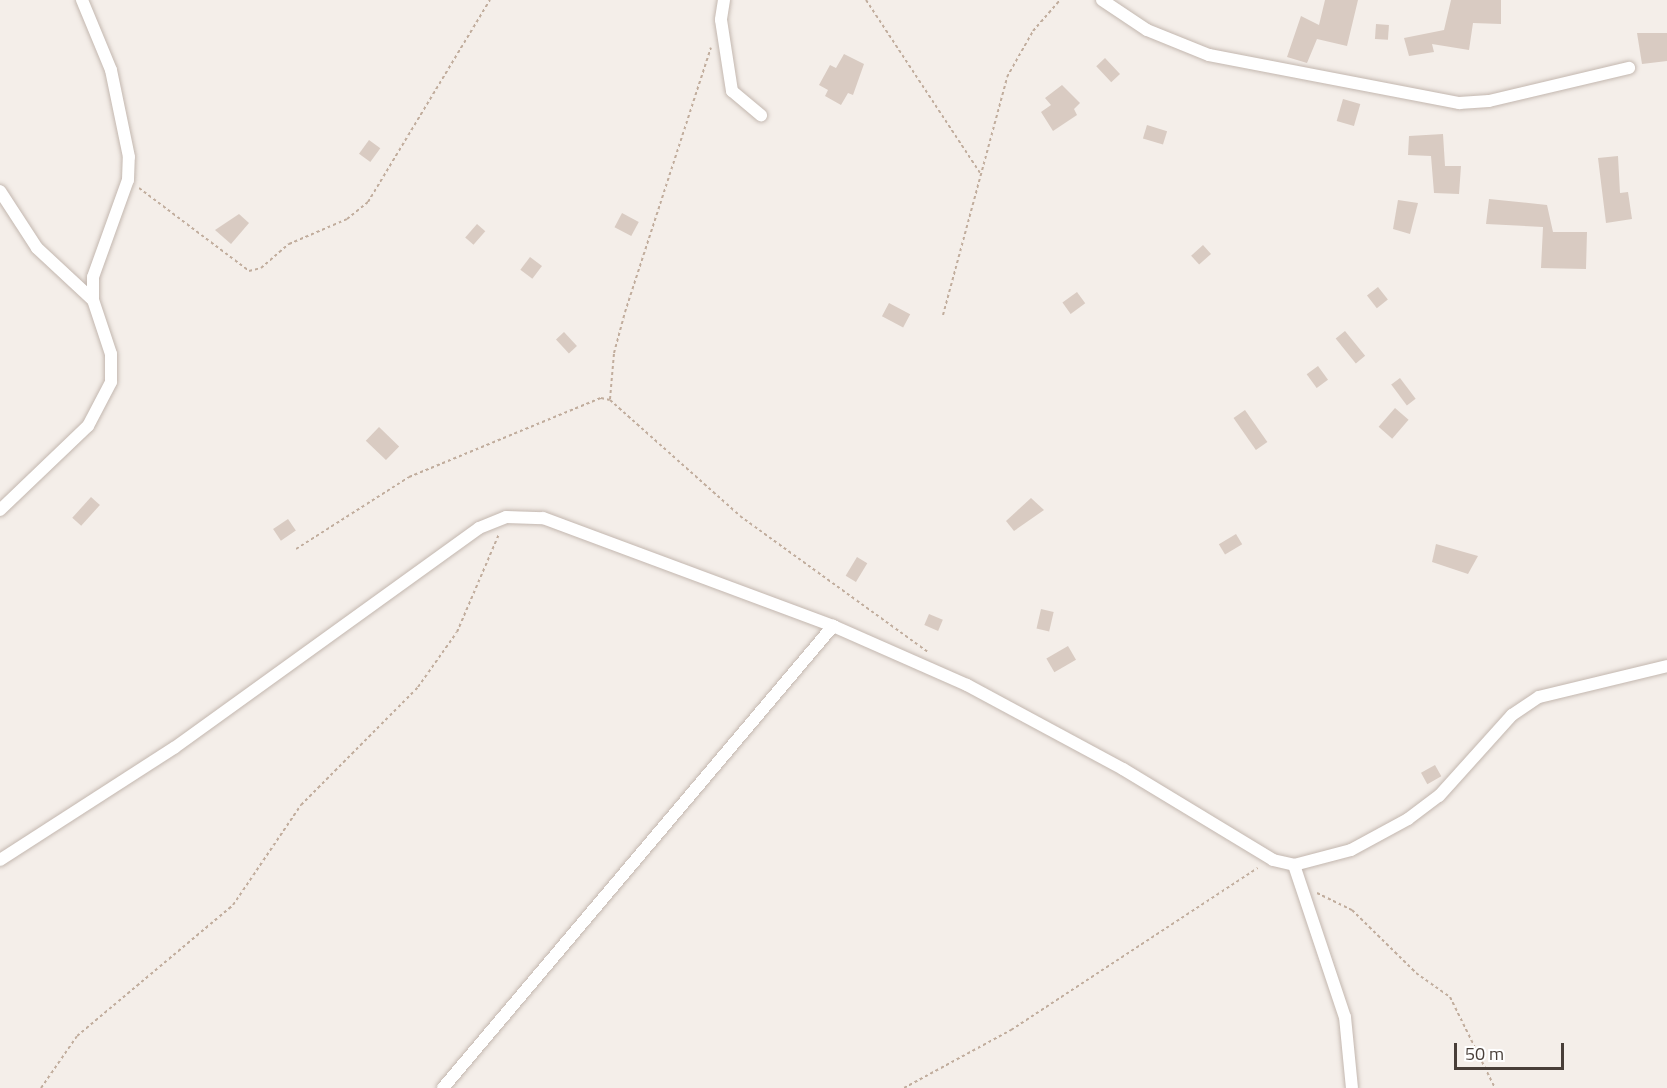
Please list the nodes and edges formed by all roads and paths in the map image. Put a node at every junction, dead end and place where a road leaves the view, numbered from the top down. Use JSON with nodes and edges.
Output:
{"nodes":[{"id":1,"x":82,"y":0,"type":"edge"},
{"id":2,"x":490,"y":0,"type":"edge"},
{"id":3,"x":724,"y":0,"type":"edge"},
{"id":4,"x":866,"y":0,"type":"edge"},
{"id":5,"x":1060,"y":0,"type":"edge"},
{"id":6,"x":1102,"y":0,"type":"edge"},
{"id":7,"x":713,"y":42,"type":"dead end"},
{"id":8,"x":1629,"y":68,"type":"dead end"},
{"id":9,"x":761,"y":116,"type":"dead end"},
{"id":10,"x":981,"y":174,"type":"junction"},
{"id":11,"x":128,"y":180,"type":"junction"},
{"id":12,"x":0,"y":190,"type":"edge"},
{"id":13,"x":93,"y":300,"type":"junction"},
{"id":14,"x":943,"y":315,"type":"dead end"},
{"id":15,"x":610,"y":400,"type":"junction"},
{"id":16,"x":0,"y":510,"type":"edge"},
{"id":17,"x":506,"y":517,"type":"junction"},
{"id":18,"x":296,"y":549,"type":"dead end"},
{"id":19,"x":833,"y":626,"type":"junction"},
{"id":20,"x":935,"y":658,"type":"dead end"},
{"id":21,"x":1667,"y":666,"type":"edge"},
{"id":22,"x":0,"y":860,"type":"edge"},
{"id":23,"x":1273,"y":860,"type":"junction"},
{"id":24,"x":1294,"y":865,"type":"junction"},
{"id":25,"x":1301,"y":885,"type":"junction"},
{"id":26,"x":40,"y":1088,"type":"edge"},
{"id":27,"x":443,"y":1088,"type":"edge"},
{"id":28,"x":904,"y":1088,"type":"edge"},
{"id":29,"x":1352,"y":1088,"type":"edge"},
{"id":30,"x":1495,"y":1088,"type":"edge"}],
"edges":[{"from":1,"to":11,"type":"street"},
{"from":2,"to":11,"type":"path"},
{"from":3,"to":9,"type":"street"},
{"from":4,"to":10,"type":"path"},
{"from":5,"to":10,"type":"path"},
{"from":6,"to":8,"type":"street"},
{"from":7,"to":15,"type":"path"},
{"from":10,"to":14,"type":"path"},
{"from":11,"to":13,"type":"street"},
{"from":12,"to":13,"type":"street"},
{"from":13,"to":16,"type":"street"},
{"from":15,"to":18,"type":"path"},
{"from":15,"to":20,"type":"path"},
{"from":17,"to":19,"type":"street"},
{"from":17,"to":22,"type":"street"},
{"from":17,"to":26,"type":"path"},
{"from":19,"to":23,"type":"street"},
{"from":19,"to":27,"type":"street"},
{"from":21,"to":24,"type":"street"},
{"from":23,"to":24,"type":"street"},
{"from":23,"to":28,"type":"path"},
{"from":24,"to":25,"type":"street"},
{"from":25,"to":29,"type":"street"},
{"from":25,"to":30,"type":"path"}]}
